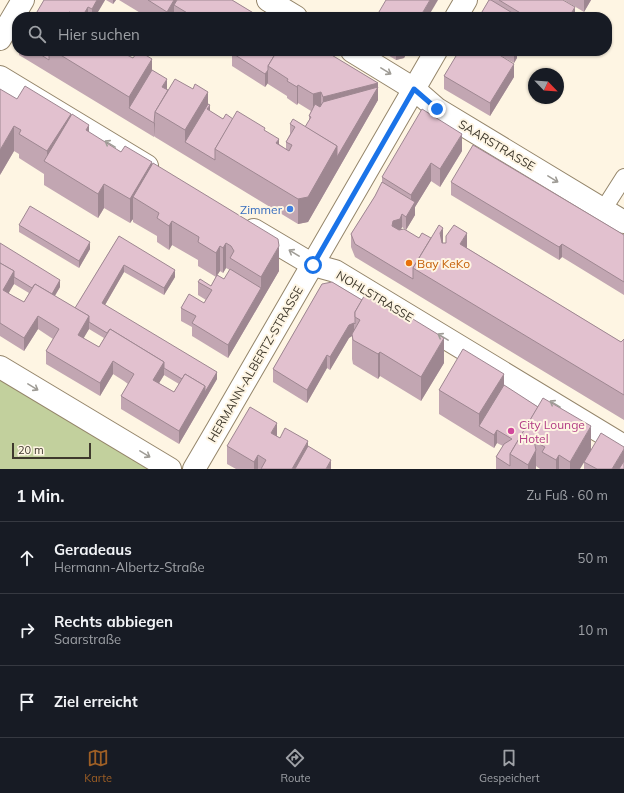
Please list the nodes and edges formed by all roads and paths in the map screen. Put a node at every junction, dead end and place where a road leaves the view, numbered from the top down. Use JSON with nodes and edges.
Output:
{"nodes":[{"id":1,"x":23,"y":0,"type":"edge"},
{"id":2,"x":268,"y":0,"type":"edge"},
{"id":3,"x":466,"y":0,"type":"edge"},
{"id":4,"x":16,"y":12,"type":"edge"},
{"id":5,"x":288,"y":12,"type":"edge"},
{"id":6,"x":459,"y":12,"type":"edge"},
{"id":7,"x":12,"y":19,"type":"edge"},
{"id":8,"x":0,"y":39,"type":"edge"},
{"id":9,"x":360,"y":56,"type":"edge"},
{"id":10,"x":433,"y":56,"type":"edge"},
{"id":11,"x":0,"y":77,"type":"edge"},
{"id":12,"x":414,"y":89,"type":"junction"},
{"id":13,"x":162,"y":175,"type":"edge"},
{"id":14,"x":624,"y":177,"type":"edge"},
{"id":15,"x":603,"y":210,"type":"junction"},
{"id":16,"x":237,"y":220,"type":"edge"},
{"id":17,"x":624,"y":222,"type":"edge"},
{"id":18,"x":313,"y":265,"type":"junction"},
{"id":19,"x":0,"y":367,"type":"edge"},
{"id":20,"x":624,"y":446,"type":"edge"},
{"id":21,"x":170,"y":469,"type":"edge"},
{"id":22,"x":194,"y":469,"type":"edge"}],
"edges":[{"from":1,"to":4,"type":"street"},
{"from":2,"to":5,"type":"street"},
{"from":3,"to":6,"type":"street"},
{"from":7,"to":8,"type":"street"},
{"from":9,"to":12,"type":"street","name":"SAARSTRASSE","one_way":true},
{"from":10,"to":12,"type":"street","name":"HERMANN-ALBERTZ-STRASSE"},
{"from":13,"to":11,"type":"street","one_way":true},
{"from":12,"to":15,"type":"street","name":"SAARSTRASSE","one_way":true},
{"from":12,"to":18,"type":"street","name":"HERMANN-ALBERTZ-STRASSE"},
{"from":14,"to":15,"type":"lane"},
{"from":15,"to":17,"type":"street","name":"SAARSTRASSE"},
{"from":18,"to":16,"type":"street","name":"NOHLSTRASSE","one_way":true},
{"from":20,"to":18,"type":"street","name":"NOHLSTRASSE","one_way":true},
{"from":18,"to":22,"type":"street","name":"HERMANN-ALBERTZ-STRASSE"},
{"from":19,"to":21,"type":"street","one_way":true}]}
